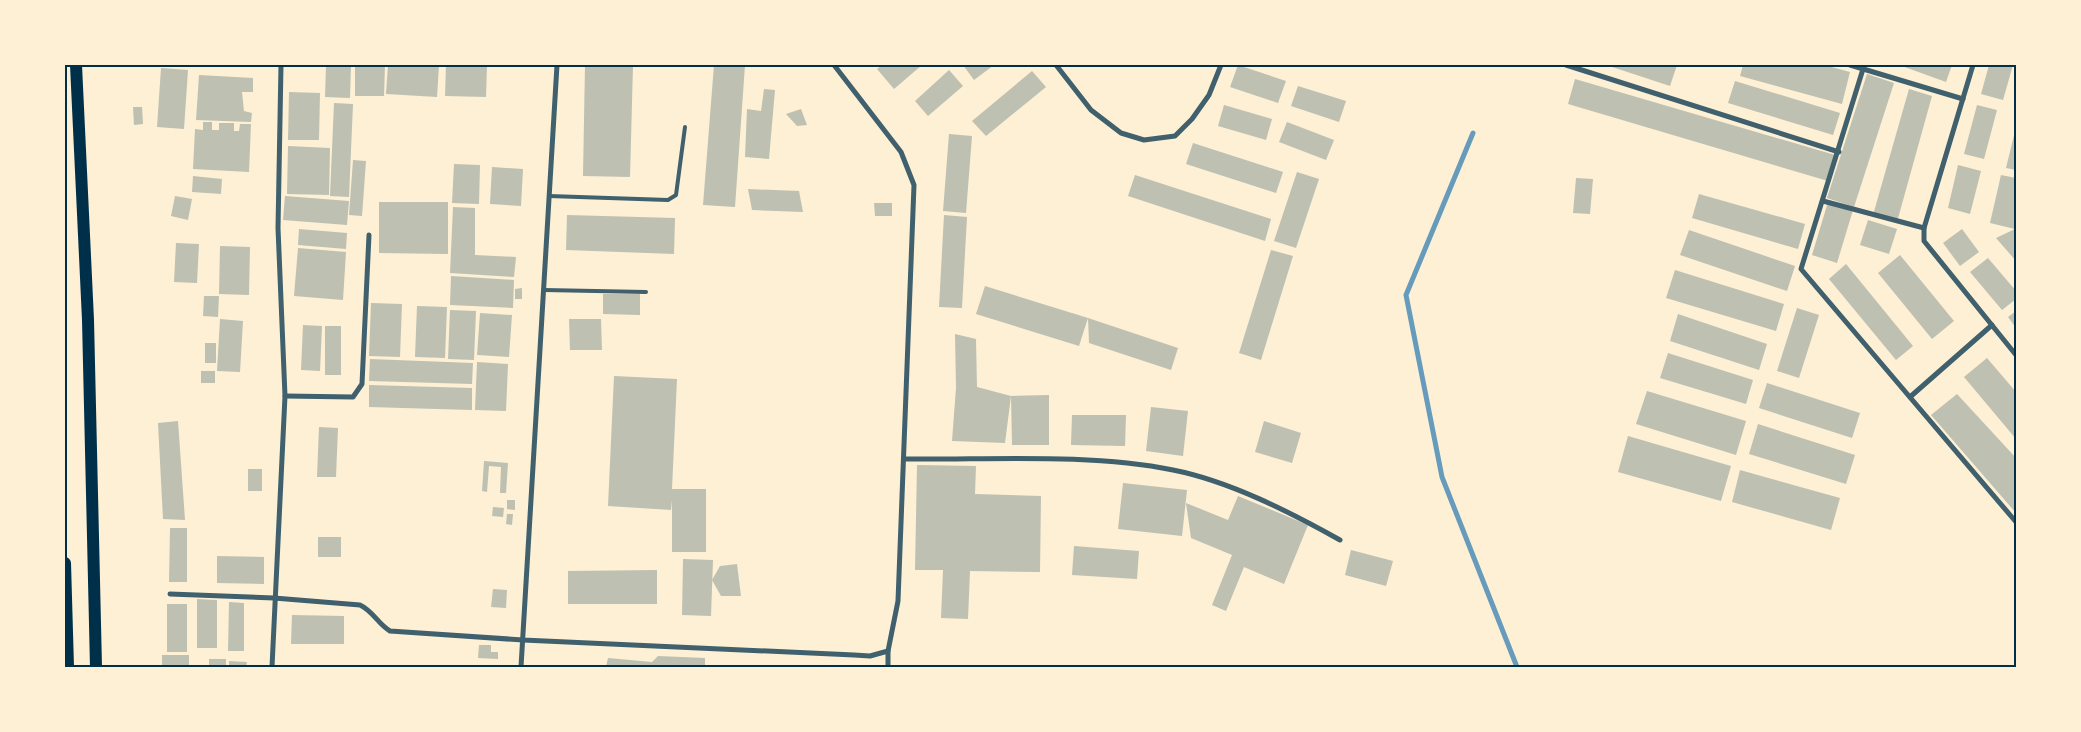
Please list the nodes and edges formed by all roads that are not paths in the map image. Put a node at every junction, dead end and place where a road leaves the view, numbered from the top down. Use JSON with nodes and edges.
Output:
{"nodes":[{"id":1,"x":76,"y":65,"type":"edge"},
{"id":2,"x":281,"y":65,"type":"edge"},
{"id":3,"x":557,"y":65,"type":"edge"},
{"id":4,"x":834,"y":65,"type":"edge"},
{"id":5,"x":1056,"y":65,"type":"edge"},
{"id":6,"x":1221,"y":65,"type":"edge"},
{"id":7,"x":1566,"y":65,"type":"edge"},
{"id":8,"x":1850,"y":65,"type":"edge"},
{"id":9,"x":1973,"y":65,"type":"edge"},
{"id":10,"x":1863,"y":69,"type":"junction"},
{"id":11,"x":1962,"y":99,"type":"junction"},
{"id":12,"x":684,"y":127,"type":"dead end"},
{"id":13,"x":1838,"y":152,"type":"junction"},
{"id":14,"x":549,"y":196,"type":"junction"},
{"id":15,"x":1823,"y":201,"type":"junction"},
{"id":16,"x":1924,"y":228,"type":"junction"},
{"id":17,"x":369,"y":234,"type":"dead end"},
{"id":18,"x":544,"y":290,"type":"junction"},
{"id":19,"x":646,"y":292,"type":"dead end"},
{"id":20,"x":1992,"y":325,"type":"junction"},
{"id":21,"x":2016,"y":355,"type":"edge"},
{"id":22,"x":285,"y":396,"type":"junction"},
{"id":23,"x":1910,"y":397,"type":"junction"},
{"id":24,"x":904,"y":459,"type":"junction"},
{"id":25,"x":2016,"y":522,"type":"edge"},
{"id":26,"x":1340,"y":540,"type":"dead end"},
{"id":27,"x":65,"y":563,"type":"edge"},
{"id":28,"x":170,"y":594,"type":"dead end"},
{"id":29,"x":274,"y":598,"type":"junction"},
{"id":30,"x":523,"y":640,"type":"junction"},
{"id":31,"x":888,"y":651,"type":"junction"},
{"id":32,"x":68,"y":667,"type":"edge"},
{"id":33,"x":96,"y":667,"type":"edge"},
{"id":34,"x":272,"y":667,"type":"edge"},
{"id":35,"x":521,"y":667,"type":"edge"},
{"id":36,"x":888,"y":667,"type":"edge"}],
"edges":[{"from":1,"to":33,"type":"main road"},
{"from":2,"to":22,"type":"street"},
{"from":3,"to":14,"type":"street"},
{"from":4,"to":24,"type":"street"},
{"from":5,"to":6,"type":"street"},
{"from":7,"to":13,"type":"street"},
{"from":8,"to":10,"type":"street"},
{"from":9,"to":11,"type":"street"},
{"from":10,"to":11,"type":"street"},
{"from":10,"to":13,"type":"street"},
{"from":11,"to":16,"type":"street"},
{"from":12,"to":14,"type":"lane"},
{"from":13,"to":15,"type":"street"},
{"from":14,"to":18,"type":"street"},
{"from":15,"to":16,"type":"street"},
{"from":15,"to":23,"type":"street"},
{"from":16,"to":20,"type":"street"},
{"from":17,"to":22,"type":"street"},
{"from":18,"to":19,"type":"lane"},
{"from":18,"to":30,"type":"street"},
{"from":20,"to":21,"type":"street"},
{"from":20,"to":23,"type":"street"},
{"from":22,"to":29,"type":"street"},
{"from":23,"to":25,"type":"street"},
{"from":24,"to":26,"type":"street"},
{"from":24,"to":31,"type":"street"},
{"from":27,"to":32,"type":"main road"},
{"from":28,"to":29,"type":"street"},
{"from":29,"to":30,"type":"street"},
{"from":29,"to":34,"type":"street"},
{"from":30,"to":31,"type":"street"},
{"from":30,"to":35,"type":"street"},
{"from":31,"to":36,"type":"street"}]}
